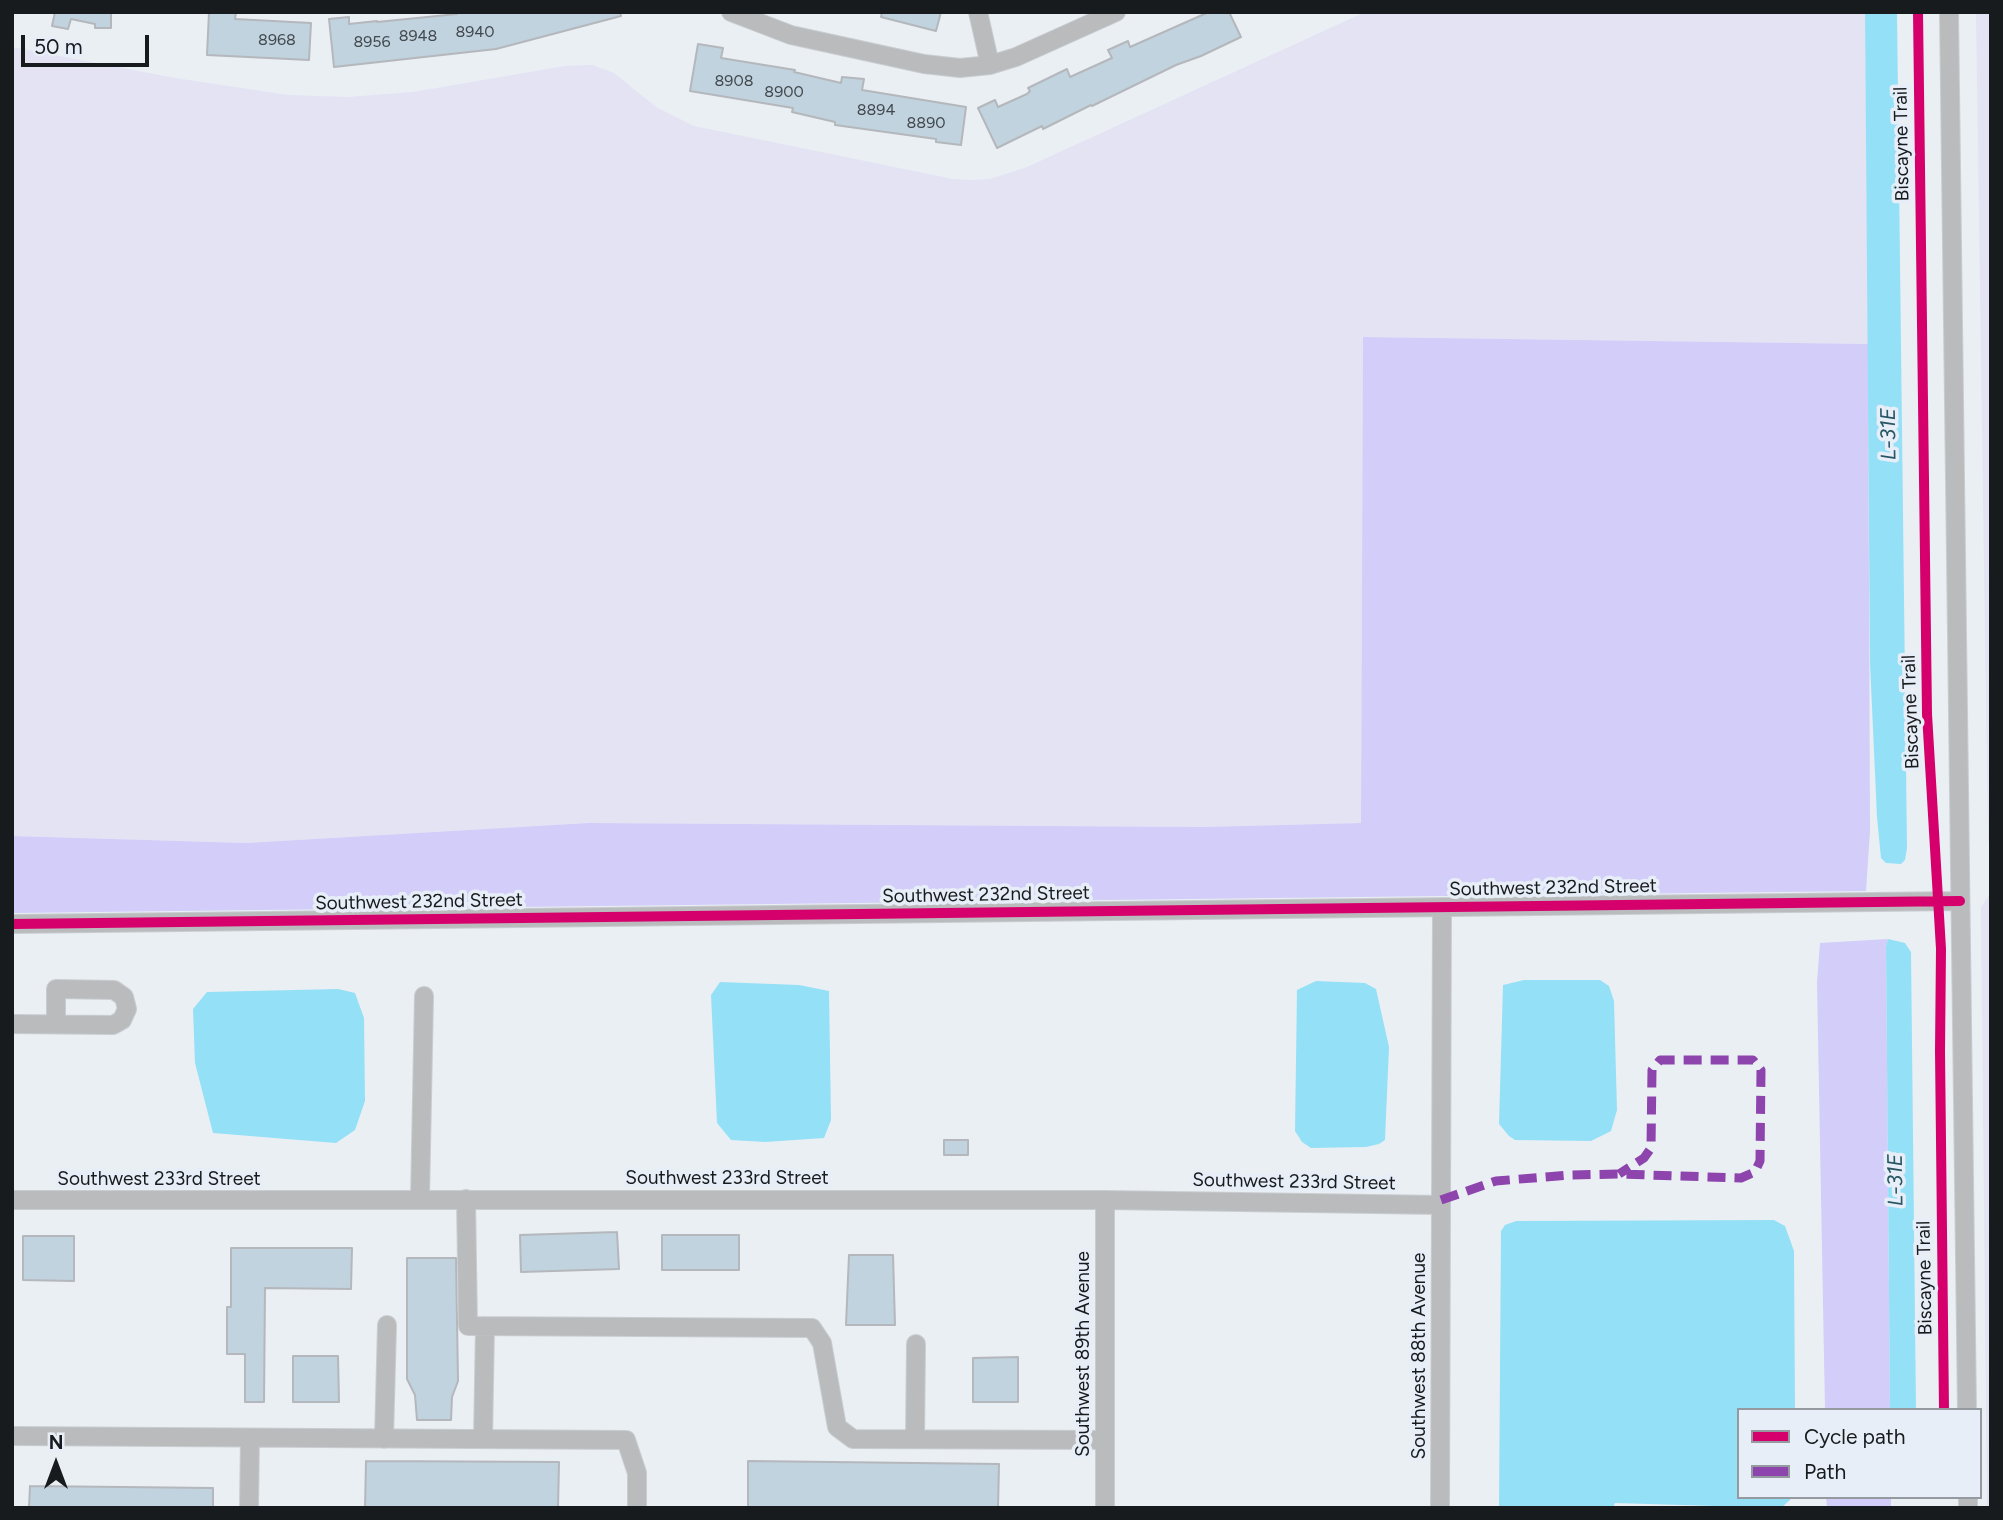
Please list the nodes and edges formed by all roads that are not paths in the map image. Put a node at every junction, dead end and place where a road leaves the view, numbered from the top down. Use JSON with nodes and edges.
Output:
{"nodes":[{"id":1,"x":978,"y":12,"type":"edge"},
{"id":2,"x":1116,"y":12,"type":"edge"},
{"id":3,"x":1949,"y":12,"type":"edge"},
{"id":4,"x":737,"y":13,"type":"edge"},
{"id":5,"x":990,"y":65,"type":"junction"},
{"id":6,"x":1960,"y":901,"type":"junction"},
{"id":7,"x":1441,"y":907,"type":"junction"},
{"id":8,"x":12,"y":924,"type":"edge"},
{"id":9,"x":424,"y":996,"type":"dead end"},
{"id":10,"x":12,"y":1024,"type":"edge"},
{"id":11,"x":56,"y":1024,"type":"dead end"},
{"id":12,"x":420,"y":1199,"type":"junction"},
{"id":13,"x":466,"y":1199,"type":"junction"},
{"id":14,"x":1105,"y":1199,"type":"junction"},
{"id":15,"x":12,"y":1200,"type":"edge"},
{"id":16,"x":1441,"y":1205,"type":"junction"},
{"id":17,"x":387,"y":1325,"type":"dead end"},
{"id":18,"x":485,"y":1326,"type":"junction"},
{"id":19,"x":916,"y":1344,"type":"dead end"},
{"id":20,"x":1966,"y":1408,"type":"edge"},
{"id":21,"x":12,"y":1436,"type":"edge"},
{"id":22,"x":250,"y":1438,"type":"junction"},
{"id":23,"x":384,"y":1439,"type":"junction"},
{"id":24,"x":483,"y":1439,"type":"junction"},
{"id":25,"x":915,"y":1439,"type":"junction"},
{"id":26,"x":1104,"y":1440,"type":"junction"},
{"id":27,"x":249,"y":1508,"type":"edge"},
{"id":28,"x":636,"y":1508,"type":"edge"},
{"id":29,"x":1105,"y":1508,"type":"edge"},
{"id":30,"x":1440,"y":1508,"type":"edge"}],
"edges":[{"from":1,"to":5,"type":"street"},
{"from":2,"to":5,"type":"street"},
{"from":3,"to":6,"type":"street"},
{"from":4,"to":5,"type":"street"},
{"from":6,"to":7,"type":"street","name":"Southwest 232nd Street"},
{"from":6,"to":20,"type":"street"},
{"from":7,"to":8,"type":"street","name":"Southwest 232nd Street"},
{"from":7,"to":16,"type":"street","name":"Southwest 88th Avenue"},
{"from":9,"to":12,"type":"street"},
{"from":10,"to":11,"type":"street"},
{"from":12,"to":13,"type":"street","name":"Southwest 233rd Street"},
{"from":12,"to":15,"type":"street","name":"Southwest 233rd Street"},
{"from":13,"to":14,"type":"street","name":"Southwest 233rd Street"},
{"from":13,"to":18,"type":"street"},
{"from":14,"to":16,"type":"street","name":"Southwest 233rd Street"},
{"from":14,"to":26,"type":"street","name":"Southwest 89th Avenue"},
{"from":16,"to":30,"type":"street","name":"Southwest 88th Avenue"},
{"from":17,"to":23,"type":"street"},
{"from":18,"to":24,"type":"street"},
{"from":18,"to":25,"type":"street"},
{"from":19,"to":25,"type":"street"},
{"from":21,"to":22,"type":"street"},
{"from":22,"to":23,"type":"street"},
{"from":22,"to":27,"type":"street"},
{"from":23,"to":24,"type":"street"},
{"from":24,"to":28,"type":"street"},
{"from":25,"to":26,"type":"street"},
{"from":26,"to":29,"type":"street","name":"Southwest 89th Avenue"}]}
